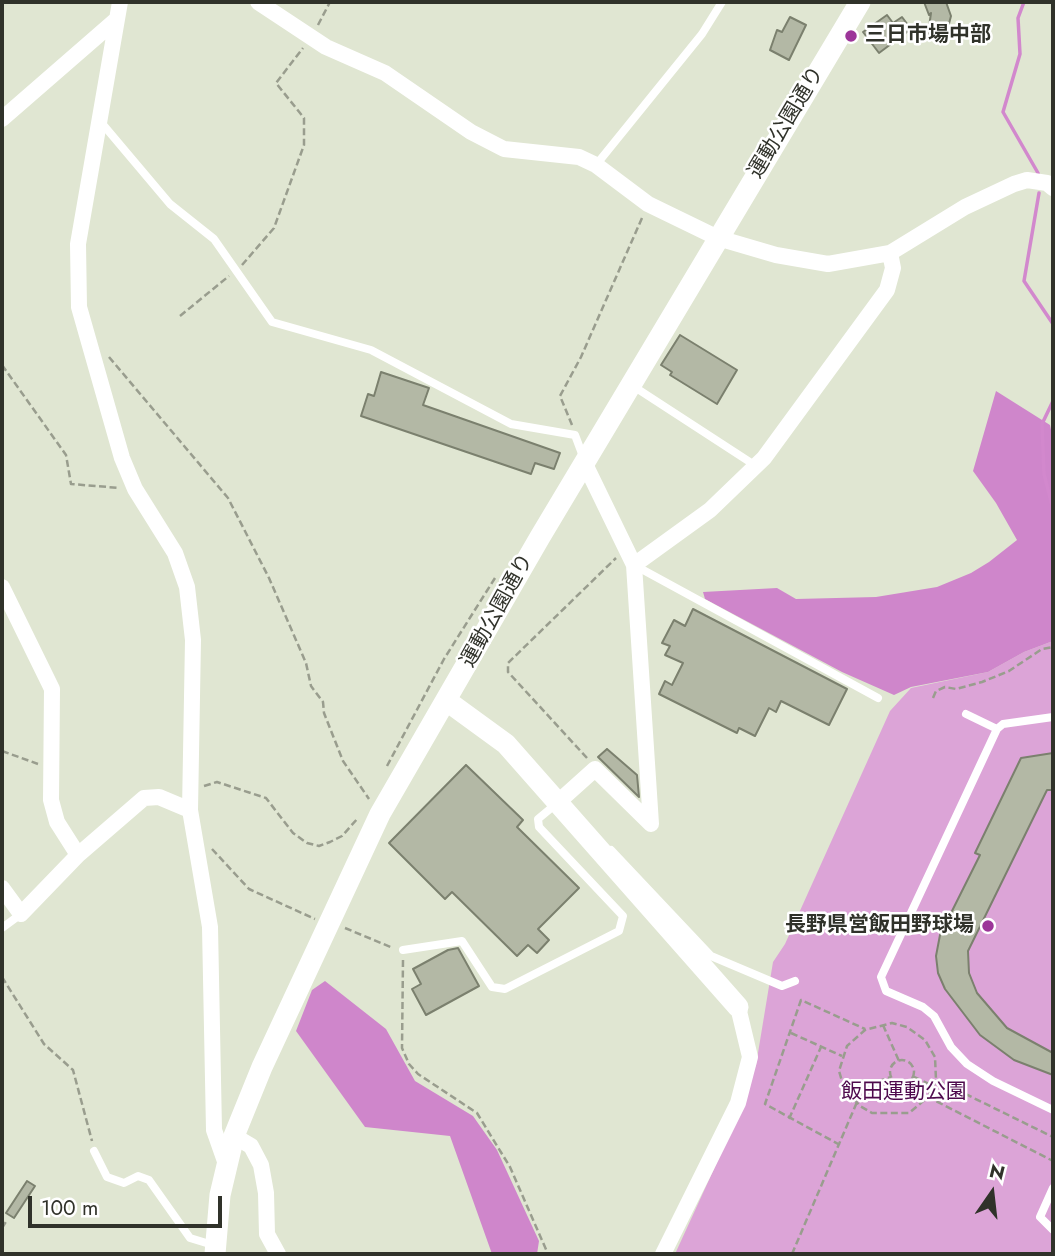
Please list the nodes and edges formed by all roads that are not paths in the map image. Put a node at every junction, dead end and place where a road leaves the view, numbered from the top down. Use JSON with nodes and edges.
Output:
{"nodes":[{"id":1,"x":120,"y":2,"type":"edge"},
{"id":2,"x":258,"y":2,"type":"edge"},
{"id":3,"x":722,"y":2,"type":"edge"},
{"id":4,"x":860,"y":2,"type":"edge"},
{"id":5,"x":117,"y":19,"type":"junction"},
{"id":6,"x":2,"y":119,"type":"edge"},
{"id":7,"x":99,"y":119,"type":"junction"},
{"id":8,"x":596,"y":165,"type":"junction"},
{"id":9,"x":1053,"y":188,"type":"edge"},
{"id":10,"x":718,"y":238,"type":"junction"},
{"id":11,"x":890,"y":253,"type":"junction"},
{"id":12,"x":631,"y":384,"type":"junction"},
{"id":13,"x":584,"y":462,"type":"junction"},
{"id":14,"x":756,"y":466,"type":"junction"},
{"id":15,"x":634,"y":565,"type":"junction"},
{"id":16,"x":2,"y":587,"type":"edge"},
{"id":17,"x":878,"y":698,"type":"dead end"},
{"id":18,"x":447,"y":701,"type":"junction"},
{"id":19,"x":966,"y":714,"type":"dead end"},
{"id":20,"x":1053,"y":717,"type":"edge"},
{"id":21,"x":997,"y":729,"type":"junction"},
{"id":22,"x":556,"y":804,"type":"junction"},
{"id":23,"x":190,"y":810,"type":"junction"},
{"id":24,"x":582,"y":833,"type":"junction"},
{"id":25,"x":78,"y":855,"type":"junction"},
{"id":26,"x":2,"y":888,"type":"edge"},
{"id":27,"x":21,"y":914,"type":"junction"},
{"id":28,"x":2,"y":928,"type":"edge"},
{"id":29,"x":403,"y":950,"type":"road end"},
{"id":30,"x":795,"y":981,"type":"dead end"},
{"id":31,"x":738,"y":1007,"type":"joint"},
{"id":32,"x":1053,"y":1110,"type":"edge"},
{"id":33,"x":234,"y":1136,"type":"junction"},
{"id":34,"x":94,"y":1151,"type":"road end"},
{"id":35,"x":226,"y":1164,"type":"junction"},
{"id":36,"x":1053,"y":1188,"type":"edge"},
{"id":37,"x":1053,"y":1230,"type":"edge"},
{"id":38,"x":215,"y":1250,"type":"edge"},
{"id":39,"x":278,"y":1254,"type":"edge"},
{"id":40,"x":663,"y":1254,"type":"edge"}],
"edges":[{"from":1,"to":5,"type":"street"},
{"from":2,"to":8,"type":"street"},
{"from":3,"to":8,"type":"lane"},
{"from":4,"to":10,"type":"street","name":"運動公園通り"},
{"from":5,"to":6,"type":"street"},
{"from":5,"to":7,"type":"street"},
{"from":7,"to":13,"type":"lane"},
{"from":7,"to":23,"type":"street"},
{"from":8,"to":10,"type":"street"},
{"from":9,"to":11,"type":"street"},
{"from":10,"to":11,"type":"street"},
{"from":10,"to":12,"type":"street","name":"運動公園通り"},
{"from":11,"to":14,"type":"street"},
{"from":12,"to":13,"type":"street","name":"運動公園通り"},
{"from":12,"to":14,"type":"lane"},
{"from":13,"to":15,"type":"street"},
{"from":13,"to":18,"type":"street","name":"運動公園通り"},
{"from":14,"to":15,"type":"street"},
{"from":15,"to":17,"type":"lane"},
{"from":15,"to":22,"type":"street"},
{"from":16,"to":25,"type":"street"},
{"from":18,"to":22,"type":"street"},
{"from":18,"to":33,"type":"street","name":"運動公園通り"},
{"from":19,"to":21,"type":"lane"},
{"from":20,"to":21,"type":"lane"},
{"from":21,"to":32,"type":"lane"},
{"from":22,"to":24,"type":"street"},
{"from":22,"to":29,"type":"lane"},
{"from":23,"to":25,"type":"street"},
{"from":23,"to":35,"type":"street"},
{"from":24,"to":30,"type":"lane"},
{"from":24,"to":31,"type":"street"},
{"from":25,"to":27,"type":"street"},
{"from":26,"to":27,"type":"street"},
{"from":27,"to":28,"type":"lane"},
{"from":31,"to":40,"type":"street"},
{"from":33,"to":35,"type":"street","name":"運動公園通り"},
{"from":33,"to":39,"type":"street"},
{"from":34,"to":38,"type":"lane"},
{"from":35,"to":38,"type":"street","name":"運動公園通り"},
{"from":36,"to":37,"type":"lane"}]}
